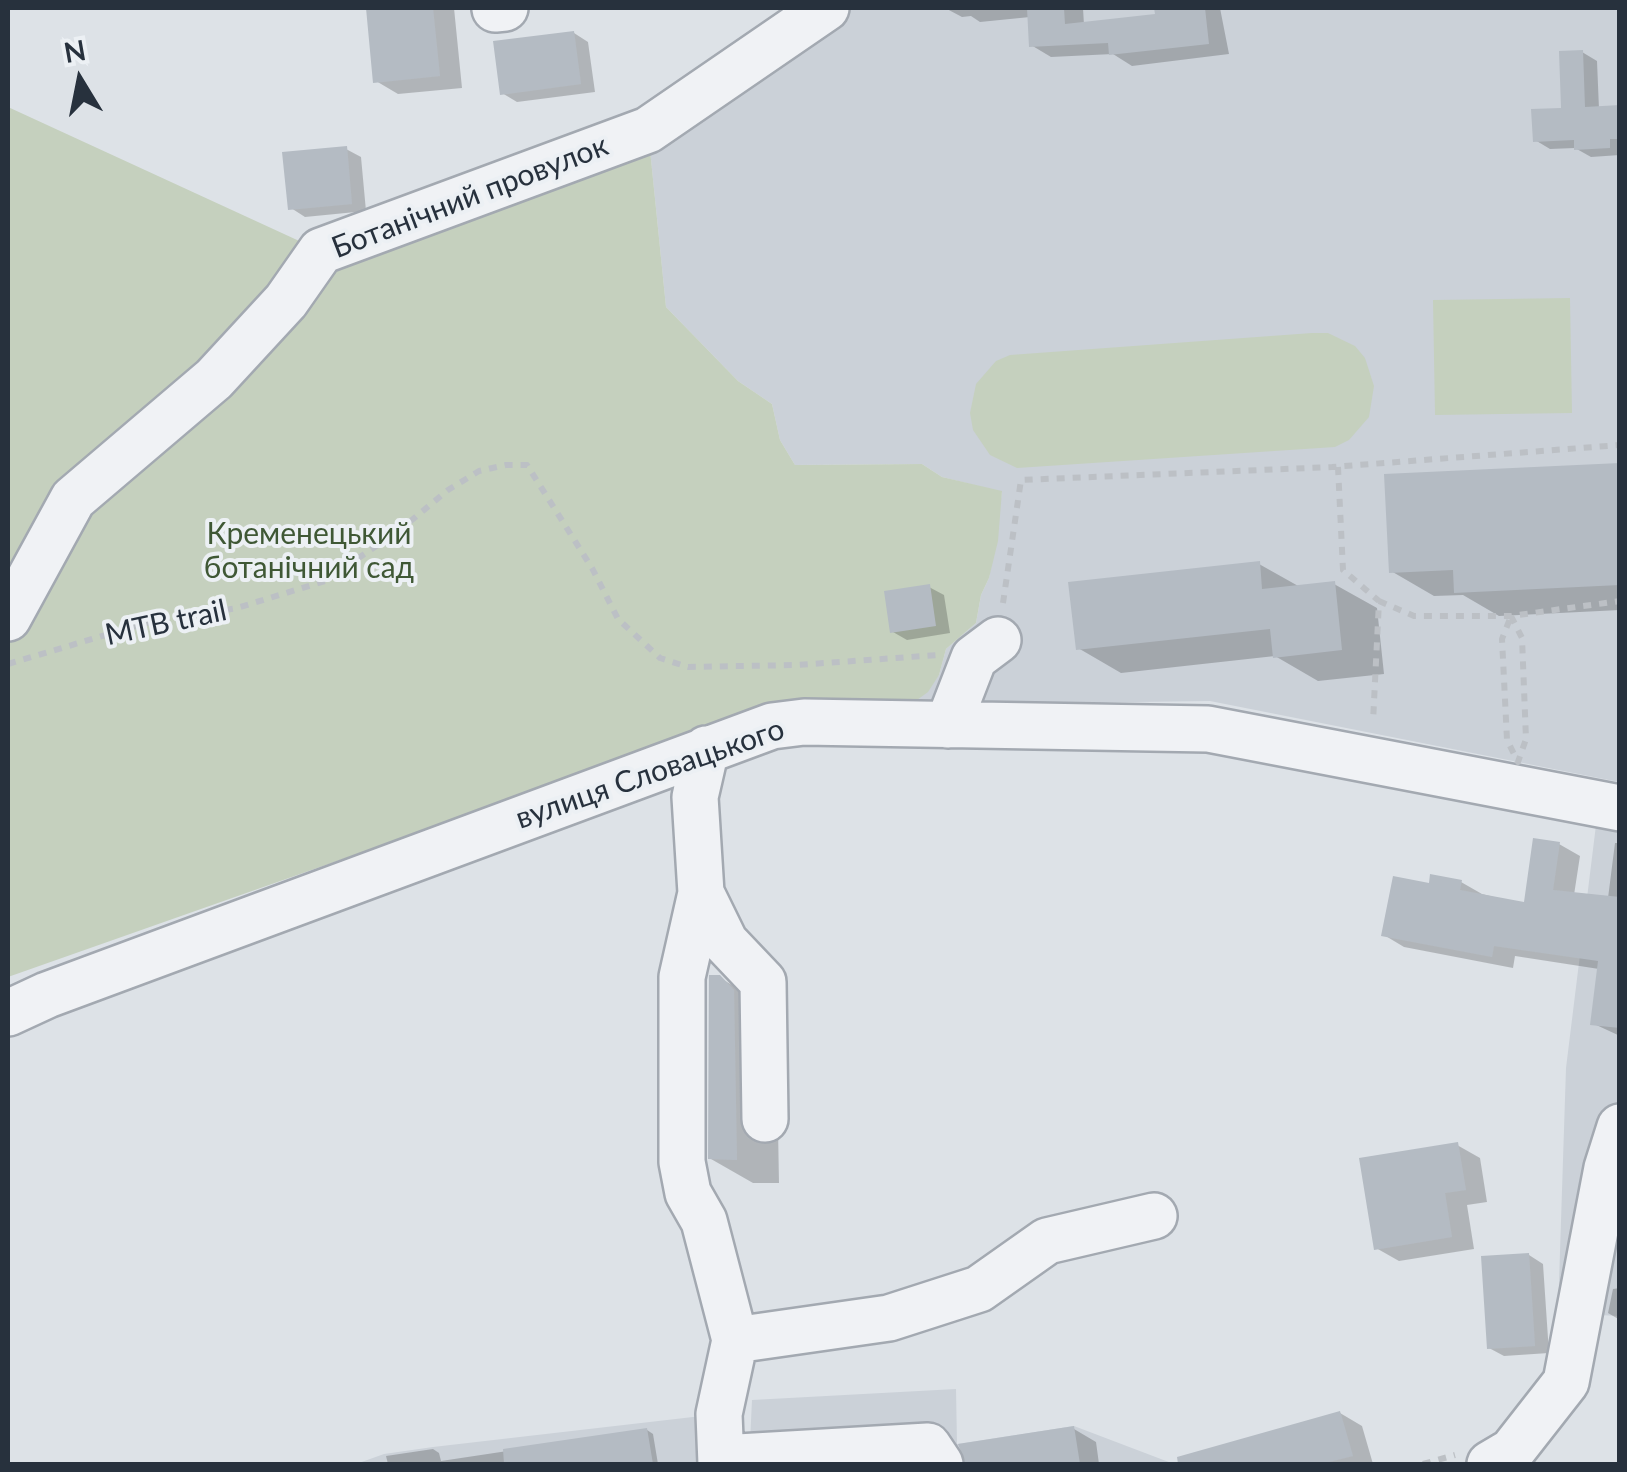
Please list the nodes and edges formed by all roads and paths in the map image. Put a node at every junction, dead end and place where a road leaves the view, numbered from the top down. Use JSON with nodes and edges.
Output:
{"nodes":[{"id":1,"x":826,"y":8,"type":"edge"},
{"id":2,"x":1620,"y":445,"type":"edge"},
{"id":3,"x":1338,"y":467,"type":"junction"},
{"id":4,"x":1379,"y":601,"type":"junction"},
{"id":5,"x":1620,"y":601,"type":"edge"},
{"id":6,"x":1511,"y":616,"type":"junction"},
{"id":7,"x":8,"y":618,"type":"edge"},
{"id":8,"x":998,"y":640,"type":"joint"},
{"id":9,"x":946,"y":649,"type":"dead end"},
{"id":10,"x":8,"y":664,"type":"edge"},
{"id":11,"x":948,"y":724,"type":"junction"},
{"id":12,"x":1372,"y":734,"type":"dead end"},
{"id":13,"x":706,"y":749,"type":"junction"},
{"id":14,"x":1620,"y":808,"type":"edge"},
{"id":15,"x":701,"y":893,"type":"junction"},
{"id":16,"x":8,"y":1013,"type":"edge"},
{"id":17,"x":764,"y":1119,"type":"dead end"},
{"id":18,"x":1620,"y":1127,"type":"edge"},
{"id":19,"x":1154,"y":1216,"type":"dead end"},
{"id":20,"x":735,"y":1340,"type":"junction"},
{"id":21,"x":721,"y":1461,"type":"edge"},
{"id":22,"x":940,"y":1464,"type":"edge"},
{"id":23,"x":1490,"y":1464,"type":"edge"}],
"edges":[{"from":1,"to":7,"type":"street","name":"Ботанічний провулок"},
{"from":2,"to":3,"type":"path"},
{"from":3,"to":4,"type":"path"},
{"from":3,"to":8,"type":"path"},
{"from":4,"to":6,"type":"path"},
{"from":4,"to":12,"type":"path"},
{"from":5,"to":6,"type":"path"},
{"from":6,"to":6,"type":"path"},
{"from":8,"to":11,"type":"street"},
{"from":9,"to":10,"type":"path","name":"MTB trail"},
{"from":11,"to":13,"type":"street","name":"вулиця Словацького"},
{"from":11,"to":14,"type":"street","name":"вулиця Словацького"},
{"from":13,"to":15,"type":"street"},
{"from":13,"to":16,"type":"street","name":"вулиця Словацького"},
{"from":15,"to":17,"type":"street"},
{"from":15,"to":20,"type":"street"},
{"from":18,"to":23,"type":"street"},
{"from":19,"to":20,"type":"street"},
{"from":20,"to":21,"type":"street"},
{"from":21,"to":22,"type":"street"}]}
